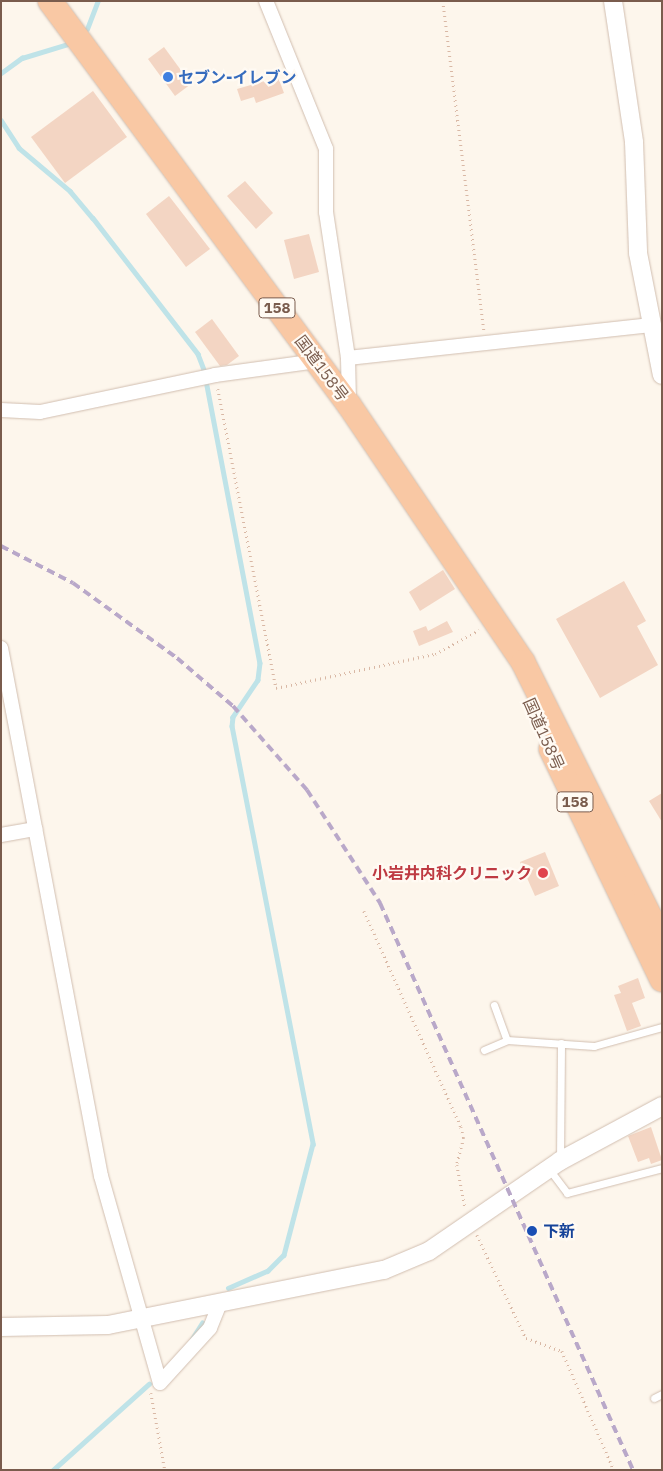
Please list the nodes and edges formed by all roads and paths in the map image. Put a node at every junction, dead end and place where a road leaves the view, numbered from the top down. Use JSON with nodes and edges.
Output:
{"nodes":[{"id":1,"x":50,"y":1,"type":"edge"},
{"id":2,"x":266,"y":1,"type":"edge"},
{"id":3,"x":442,"y":1,"type":"edge"},
{"id":4,"x":613,"y":1,"type":"edge"},
{"id":5,"x":651,"y":325,"type":"junction"},
{"id":6,"x":485,"y":343,"type":"junction"},
{"id":7,"x":348,"y":358,"type":"junction"},
{"id":8,"x":317,"y":361,"type":"junction"},
{"id":9,"x":662,"y":375,"type":"edge"},
{"id":10,"x":208,"y":377,"type":"junction"},
{"id":11,"x":349,"y":405,"type":"junction"},
{"id":12,"x":1,"y":410,"type":"edge"},
{"id":13,"x":495,"y":621,"type":"junction"},
{"id":14,"x":1,"y":648,"type":"edge"},
{"id":15,"x":35,"y":829,"type":"junction"},
{"id":16,"x":1,"y":835,"type":"edge"},
{"id":17,"x":364,"y":911,"type":"dead end"},
{"id":18,"x":662,"y":941,"type":"edge"},
{"id":19,"x":662,"y":980,"type":"edge"},
{"id":20,"x":494,"y":1005,"type":"dead end"},
{"id":21,"x":662,"y":1028,"type":"edge"},
{"id":22,"x":507,"y":1040,"type":"junction"},
{"id":23,"x":561,"y":1043,"type":"junction"},
{"id":24,"x":484,"y":1050,"type":"dead end"},
{"id":25,"x":662,"y":1106,"type":"edge"},
{"id":26,"x":555,"y":1165,"type":"junction"},
{"id":27,"x":662,"y":1168,"type":"edge"},
{"id":28,"x":471,"y":1223,"type":"junction"},
{"id":29,"x":220,"y":1303,"type":"junction"},
{"id":30,"x":140,"y":1319,"type":"junction"},
{"id":31,"x":1,"y":1327,"type":"edge"},
{"id":32,"x":160,"y":1383,"type":"junction"},
{"id":33,"x":662,"y":1394,"type":"edge"},
{"id":34,"x":654,"y":1398,"type":"dead end"},
{"id":35,"x":165,"y":1470,"type":"edge"},
{"id":36,"x":614,"y":1470,"type":"edge"}],
"edges":[{"from":1,"to":8,"type":"highway","name":"国道158号","number":"158"},
{"from":2,"to":7,"type":"street"},
{"from":3,"to":6,"type":"path"},
{"from":4,"to":5,"type":"street"},
{"from":5,"to":6,"type":"street"},
{"from":5,"to":9,"type":"street"},
{"from":6,"to":7,"type":"street"},
{"from":7,"to":11,"type":"street"},
{"from":8,"to":10,"type":"street"},
{"from":8,"to":11,"type":"highway","name":"国道158号","number":"158"},
{"from":10,"to":12,"type":"street"},
{"from":10,"to":13,"type":"path"},
{"from":11,"to":13,"type":"highway","name":"国道158号","number":"158"},
{"from":13,"to":18,"type":"highway","name":"国道158号","number":"158"},
{"from":13,"to":19,"type":"highway","name":"国道158号","number":"158"},
{"from":14,"to":15,"type":"street"},
{"from":15,"to":16,"type":"street"},
{"from":15,"to":30,"type":"street"},
{"from":17,"to":28,"type":"path"},
{"from":20,"to":22,"type":"lane"},
{"from":21,"to":23,"type":"lane"},
{"from":22,"to":23,"type":"lane"},
{"from":22,"to":24,"type":"lane"},
{"from":23,"to":26,"type":"lane"},
{"from":25,"to":26,"type":"street"},
{"from":26,"to":27,"type":"lane"},
{"from":26,"to":28,"type":"street"},
{"from":28,"to":29,"type":"street"},
{"from":28,"to":36,"type":"path"},
{"from":29,"to":30,"type":"street"},
{"from":29,"to":32,"type":"street"},
{"from":30,"to":31,"type":"street"},
{"from":30,"to":32,"type":"street"},
{"from":32,"to":35,"type":"path"},
{"from":33,"to":34,"type":"lane"}]}
